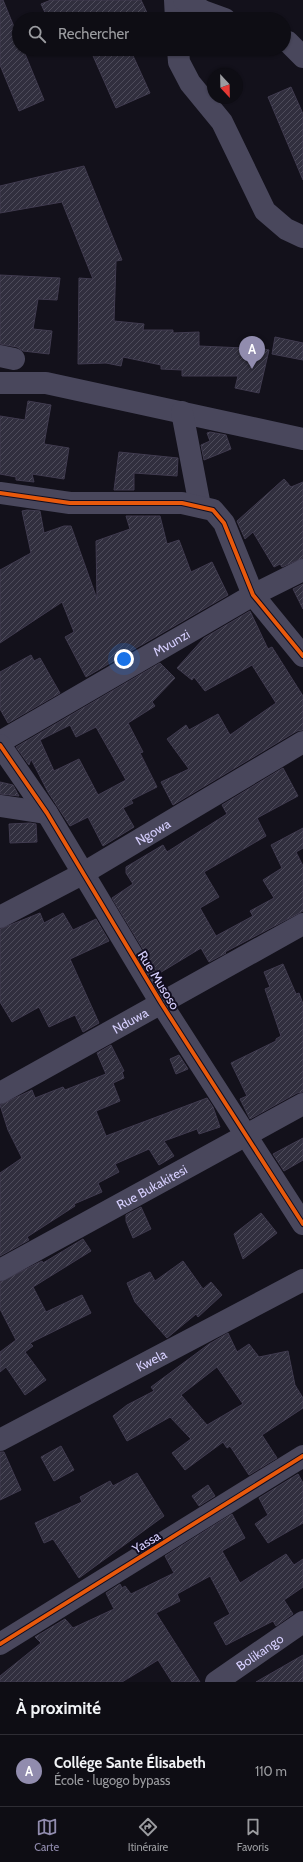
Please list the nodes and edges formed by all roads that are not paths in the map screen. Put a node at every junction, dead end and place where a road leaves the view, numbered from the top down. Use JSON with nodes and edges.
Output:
{"nodes":[{"id":1,"x":175,"y":0,"type":"edge"},
{"id":2,"x":184,"y":0,"type":"edge"},
{"id":3,"x":176,"y":12,"type":"edge"},
{"id":4,"x":206,"y":12,"type":"edge"},
{"id":5,"x":291,"y":45,"type":"edge"},
{"id":6,"x":178,"y":56,"type":"edge"},
{"id":7,"x":303,"y":57,"type":"edge"},
{"id":8,"x":303,"y":237,"type":"edge"},
{"id":9,"x":0,"y":383,"type":"edge"},
{"id":10,"x":182,"y":412,"type":"junction"},
{"id":11,"x":303,"y":439,"type":"edge"},
{"id":12,"x":0,"y":493,"type":"edge"},
{"id":13,"x":207,"y":508,"type":"junction"},
{"id":14,"x":303,"y":570,"type":"edge"},
{"id":15,"x":253,"y":595,"type":"junction"},
{"id":16,"x":303,"y":656,"type":"edge"},
{"id":17,"x":303,"y":742,"type":"edge"},
{"id":18,"x":0,"y":744,"type":"edge"},
{"id":19,"x":0,"y":806,"type":"edge"},
{"id":20,"x":47,"y":813,"type":"junction"},
{"id":21,"x":82,"y":874,"type":"junction"},
{"id":22,"x":0,"y":917,"type":"edge"},
{"id":23,"x":303,"y":924,"type":"edge"},
{"id":24,"x":161,"y":1003,"type":"junction"},
{"id":25,"x":0,"y":1093,"type":"edge"},
{"id":26,"x":303,"y":1104,"type":"edge"},
{"id":27,"x":247,"y":1136,"type":"junction"},
{"id":28,"x":303,"y":1224,"type":"edge"},
{"id":29,"x":0,"y":1270,"type":"edge"},
{"id":30,"x":303,"y":1280,"type":"edge"},
{"id":31,"x":0,"y":1440,"type":"edge"},
{"id":32,"x":303,"y":1456,"type":"edge"},
{"id":33,"x":303,"y":1622,"type":"edge"},
{"id":34,"x":0,"y":1644,"type":"edge"},
{"id":35,"x":216,"y":1682,"type":"edge"}],
"edges":[{"from":1,"to":3,"type":"street"},
{"from":2,"to":4,"type":"street"},
{"from":5,"to":7,"type":"street"},
{"from":6,"to":8,"type":"street"},
{"from":9,"to":10,"type":"street"},
{"from":10,"to":11,"type":"street"},
{"from":10,"to":13,"type":"street"},
{"from":12,"to":13,"type":"street"},
{"from":13,"to":15,"type":"street"},
{"from":14,"to":15,"type":"street","name":"Mvunzi"},
{"from":15,"to":16,"type":"street"},
{"from":15,"to":18,"type":"street","name":"Mvunzi"},
{"from":17,"to":21,"type":"street","name":"Ngowa"},
{"from":18,"to":20,"type":"street","name":"Rue Musoso"},
{"from":19,"to":20,"type":"street"},
{"from":20,"to":21,"type":"street","name":"Rue Musoso"},
{"from":21,"to":22,"type":"street","name":"Ngowa"},
{"from":21,"to":24,"type":"street","name":"Rue Musoso"},
{"from":23,"to":24,"type":"street","name":"Nduwa"},
{"from":24,"to":25,"type":"street","name":"Nduwa"},
{"from":24,"to":27,"type":"street","name":"Rue Musoso"},
{"from":26,"to":27,"type":"street","name":"Rue Bukakitesi"},
{"from":27,"to":28,"type":"street","name":"Rue Musoso"},
{"from":27,"to":29,"type":"street","name":"Rue Bukakitesi"},
{"from":30,"to":31,"type":"street","name":"Kwela"},
{"from":32,"to":34,"type":"street","name":"Yassa"},
{"from":33,"to":35,"type":"street","name":"Bolikango"}]}
